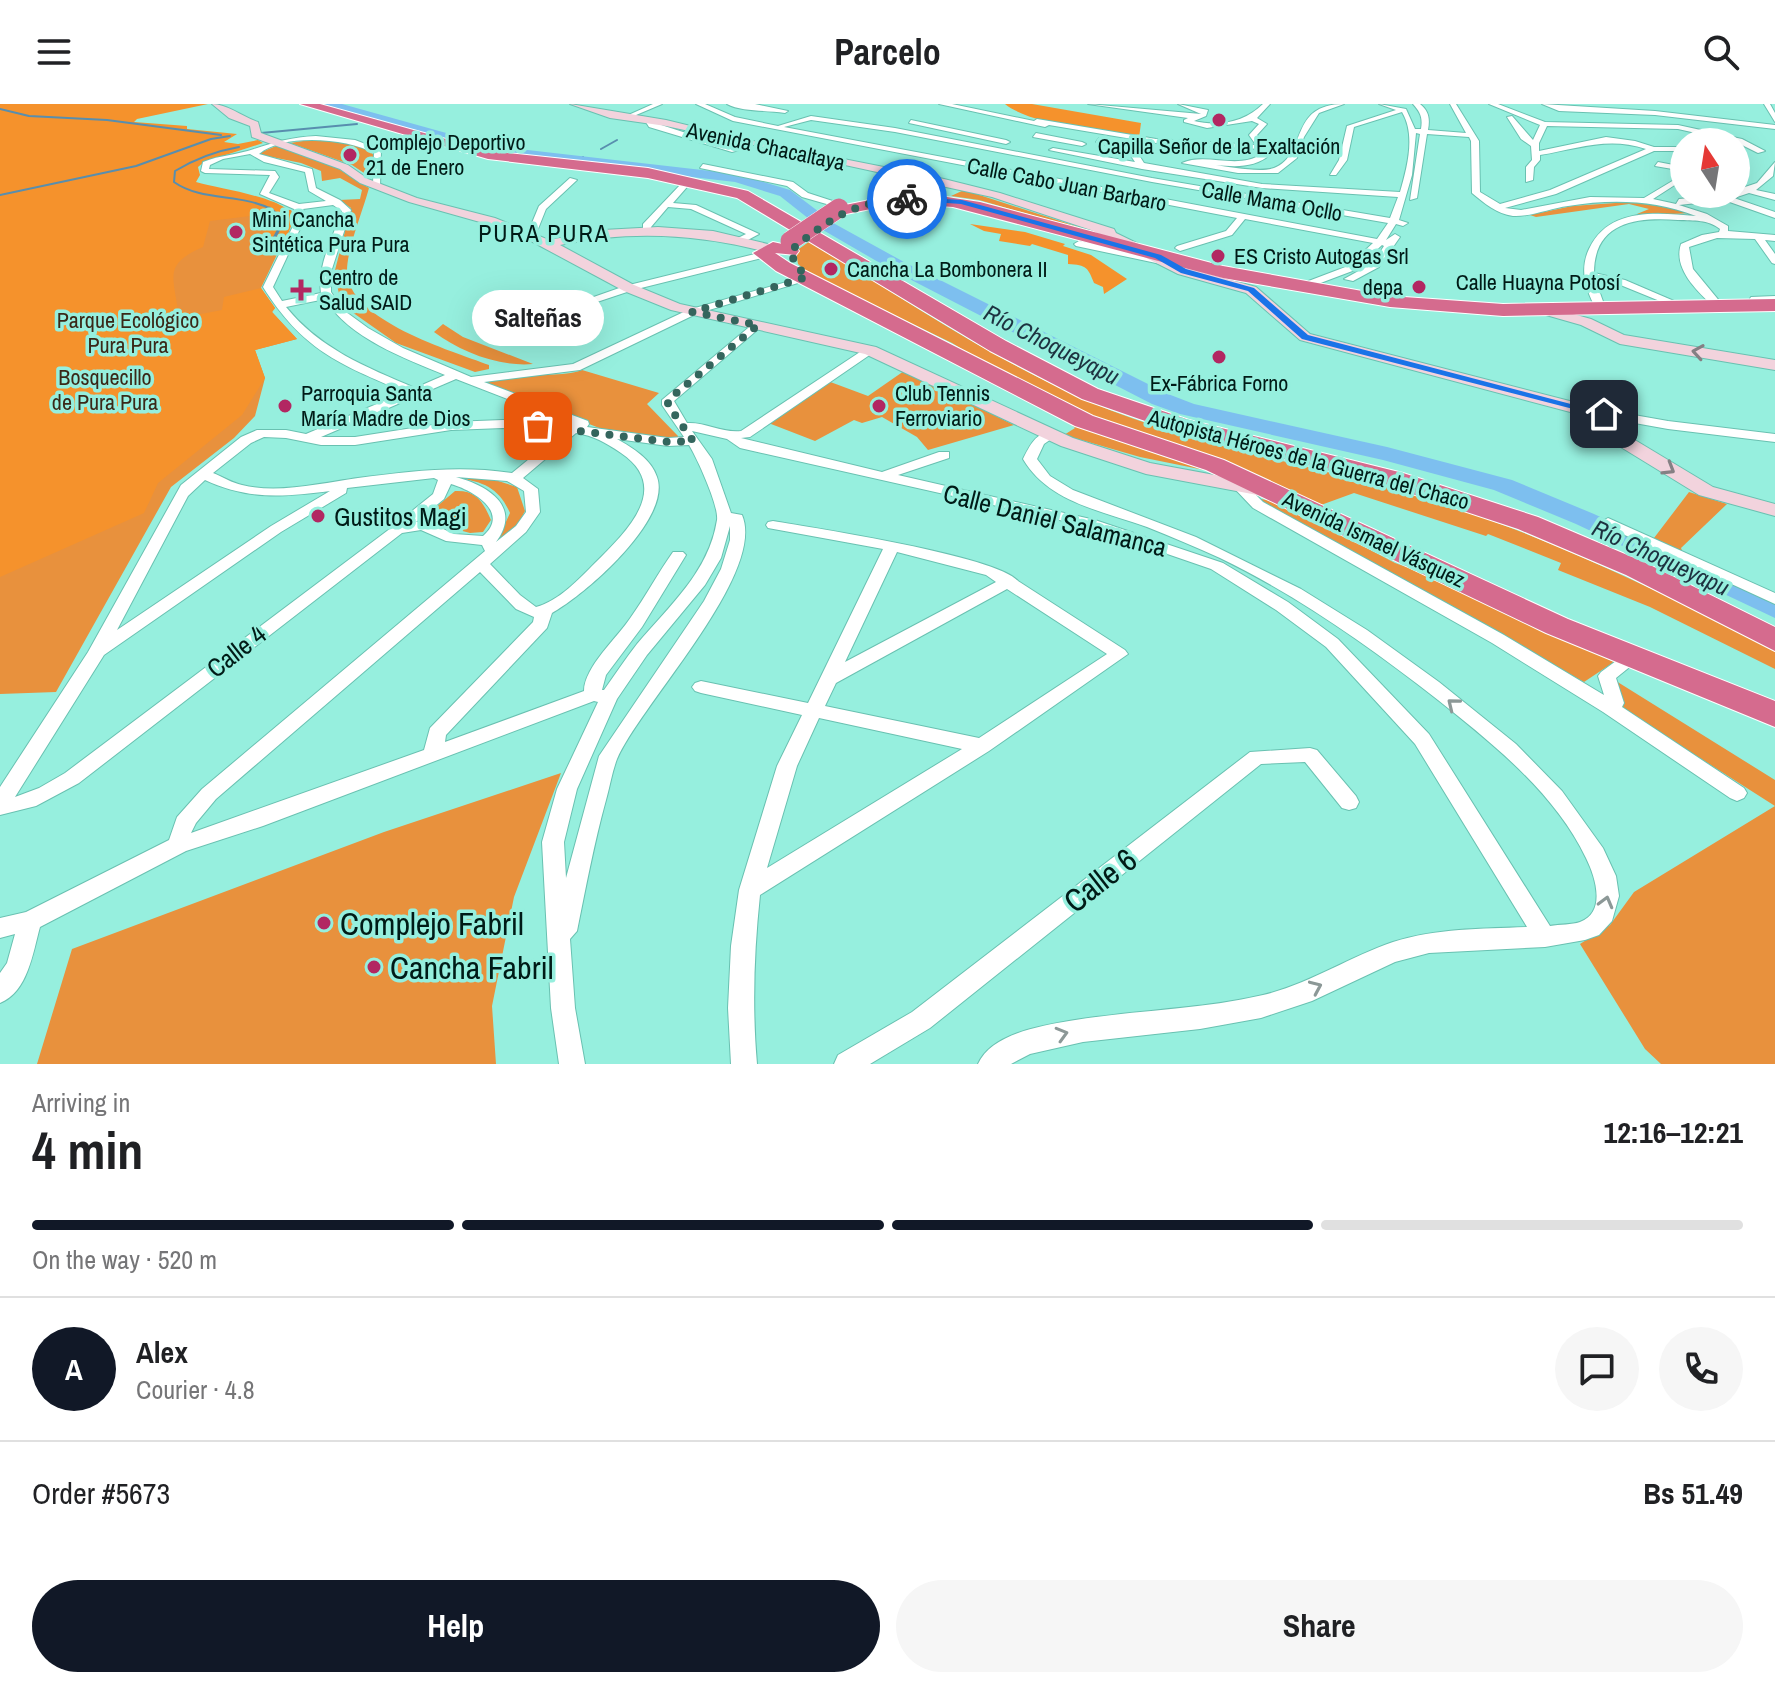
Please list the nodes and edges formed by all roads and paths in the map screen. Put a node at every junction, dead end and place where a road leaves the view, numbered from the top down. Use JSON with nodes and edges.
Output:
{"nodes":[{"id":1,"x":217,"y":104,"type":"edge"},
{"id":2,"x":306,"y":104,"type":"edge"},
{"id":3,"x":354,"y":104,"type":"edge"},
{"id":4,"x":575,"y":104,"type":"edge"},
{"id":5,"x":659,"y":104,"type":"edge"},
{"id":6,"x":699,"y":104,"type":"edge"},
{"id":7,"x":730,"y":104,"type":"edge"},
{"id":8,"x":779,"y":104,"type":"edge"},
{"id":9,"x":942,"y":104,"type":"edge"},
{"id":10,"x":1000,"y":104,"type":"edge"},
{"id":11,"x":1091,"y":104,"type":"edge"},
{"id":12,"x":1181,"y":104,"type":"edge"},
{"id":13,"x":1267,"y":104,"type":"edge"},
{"id":14,"x":1341,"y":104,"type":"edge"},
{"id":15,"x":1382,"y":104,"type":"edge"},
{"id":16,"x":1453,"y":104,"type":"edge"},
{"id":17,"x":1492,"y":104,"type":"edge"},
{"id":18,"x":1545,"y":104,"type":"edge"},
{"id":19,"x":1767,"y":104,"type":"edge"},
{"id":20,"x":753,"y":105,"type":"edge"},
{"id":21,"x":1196,"y":105,"type":"edge"},
{"id":22,"x":793,"y":106,"type":"dead end"},
{"id":23,"x":1420,"y":107,"type":"edge"},
{"id":24,"x":1713,"y":109,"type":"dead end"},
{"id":25,"x":667,"y":110,"type":"edge"},
{"id":26,"x":1404,"y":110,"type":"junction"},
{"id":27,"x":785,"y":111,"type":"dead end"},
{"id":28,"x":627,"y":117,"type":"junction"},
{"id":29,"x":1200,"y":117,"type":"junction"},
{"id":30,"x":1510,"y":117,"type":"dead end"},
{"id":31,"x":1253,"y":118,"type":"junction"},
{"id":32,"x":1716,"y":119,"type":"junction"},
{"id":33,"x":646,"y":120,"type":"junction"},
{"id":34,"x":1775,"y":120,"type":"edge"},
{"id":35,"x":911,"y":122,"type":"dead end"},
{"id":36,"x":1036,"y":122,"type":"junction"},
{"id":37,"x":1544,"y":124,"type":"junction"},
{"id":38,"x":775,"y":127,"type":"junction"},
{"id":39,"x":1775,"y":127,"type":"edge"},
{"id":40,"x":684,"y":128,"type":"junction"},
{"id":41,"x":1670,"y":128,"type":"edge"},
{"id":42,"x":1716,"y":128,"type":"edge"},
{"id":43,"x":1418,"y":132,"type":"junction"},
{"id":44,"x":1227,"y":133,"type":"dead end"},
{"id":45,"x":1240,"y":134,"type":"dead end"},
{"id":46,"x":1036,"y":135,"type":"dead end"},
{"id":47,"x":1253,"y":135,"type":"junction"},
{"id":48,"x":1470,"y":135,"type":"junction"},
{"id":49,"x":279,"y":143,"type":"junction"},
{"id":50,"x":1201,"y":146,"type":"junction"},
{"id":51,"x":1265,"y":147,"type":"junction"},
{"id":52,"x":1750,"y":147,"type":"edge"},
{"id":53,"x":1127,"y":149,"type":"junction"},
{"id":54,"x":1653,"y":149,"type":"junction"},
{"id":55,"x":1670,"y":149,"type":"edge"},
{"id":56,"x":1537,"y":150,"type":"junction"},
{"id":57,"x":257,"y":151,"type":"junction"},
{"id":58,"x":1750,"y":151,"type":"edge"},
{"id":59,"x":1761,"y":151,"type":"junction"},
{"id":60,"x":1775,"y":151,"type":"edge"},
{"id":61,"x":720,"y":164,"type":"junction"},
{"id":62,"x":1658,"y":164,"type":"dead end"},
{"id":63,"x":1775,"y":164,"type":"edge"},
{"id":64,"x":1670,"y":166,"type":"edge"},
{"id":65,"x":1142,"y":167,"type":"junction"},
{"id":66,"x":308,"y":171,"type":"junction"},
{"id":67,"x":1333,"y":173,"type":"dead end"},
{"id":68,"x":275,"y":176,"type":"junction"},
{"id":69,"x":573,"y":180,"type":"dead end"},
{"id":70,"x":1529,"y":180,"type":"dead end"},
{"id":71,"x":1750,"y":184,"type":"edge"},
{"id":72,"x":377,"y":185,"type":"junction"},
{"id":73,"x":1670,"y":185,"type":"edge"},
{"id":74,"x":1756,"y":185,"type":"junction"},
{"id":75,"x":683,"y":187,"type":"dead end"},
{"id":76,"x":1750,"y":188,"type":"edge"},
{"id":77,"x":1750,"y":191,"type":"edge"},
{"id":78,"x":1403,"y":195,"type":"junction"},
{"id":79,"x":1775,"y":197,"type":"edge"},
{"id":80,"x":1648,"y":198,"type":"junction"},
{"id":81,"x":337,"y":202,"type":"junction"},
{"id":82,"x":1669,"y":203,"type":"joint"},
{"id":83,"x":669,"y":205,"type":"junction"},
{"id":84,"x":1750,"y":206,"type":"edge"},
{"id":85,"x":298,"y":207,"type":"junction"},
{"id":86,"x":843,"y":207,"type":"junction"},
{"id":87,"x":1498,"y":207,"type":"junction"},
{"id":88,"x":1775,"y":215,"type":"edge"},
{"id":89,"x":1242,"y":217,"type":"junction"},
{"id":90,"x":1711,"y":219,"type":"junction"},
{"id":91,"x":1398,"y":222,"type":"junction"},
{"id":92,"x":1096,"y":228,"type":"junction"},
{"id":93,"x":646,"y":231,"type":"junction"},
{"id":94,"x":527,"y":234,"type":"junction"},
{"id":95,"x":1723,"y":234,"type":"junction"},
{"id":96,"x":1759,"y":237,"type":"junction"},
{"id":97,"x":1775,"y":238,"type":"edge"},
{"id":98,"x":741,"y":240,"type":"junction"},
{"id":99,"x":1379,"y":242,"type":"junction"},
{"id":100,"x":1079,"y":244,"type":"dead end"},
{"id":101,"x":1391,"y":244,"type":"junction"},
{"id":102,"x":551,"y":246,"type":"junction"},
{"id":103,"x":1135,"y":246,"type":"junction"},
{"id":104,"x":778,"y":250,"type":"junction"},
{"id":105,"x":1175,"y":259,"type":"junction"},
{"id":106,"x":1775,"y":261,"type":"edge"},
{"id":107,"x":1588,"y":274,"type":"junction"},
{"id":108,"x":807,"y":277,"type":"junction"},
{"id":109,"x":629,"y":288,"type":"junction"},
{"id":110,"x":1311,"y":288,"type":"junction"},
{"id":111,"x":327,"y":295,"type":"junction"},
{"id":112,"x":1775,"y":299,"type":"edge"},
{"id":113,"x":1716,"y":303,"type":"junction"},
{"id":114,"x":1676,"y":304,"type":"junction"},
{"id":115,"x":1752,"y":304,"type":"junction"},
{"id":116,"x":1775,"y":305,"type":"edge"},
{"id":117,"x":1600,"y":307,"type":"junction"},
{"id":118,"x":280,"y":308,"type":"junction"},
{"id":119,"x":1544,"y":310,"type":"junction"},
{"id":120,"x":692,"y":312,"type":"junction"},
{"id":121,"x":533,"y":320,"type":"dead end"},
{"id":122,"x":758,"y":325,"type":"junction"},
{"id":123,"x":1610,"y":335,"type":"junction"},
{"id":124,"x":870,"y":350,"type":"junction"},
{"id":125,"x":1775,"y":365,"type":"edge"},
{"id":126,"x":458,"y":374,"type":"junction"},
{"id":127,"x":474,"y":380,"type":"junction"},
{"id":128,"x":415,"y":392,"type":"junction"},
{"id":129,"x":1583,"y":410,"type":"junction"},
{"id":130,"x":577,"y":426,"type":"junction"},
{"id":131,"x":600,"y":434,"type":"junction"},
{"id":132,"x":688,"y":434,"type":"junction"},
{"id":133,"x":1050,"y":435,"type":"junction"},
{"id":134,"x":732,"y":437,"type":"junction"},
{"id":135,"x":1775,"y":438,"type":"edge"},
{"id":136,"x":307,"y":439,"type":"junction"},
{"id":137,"x":944,"y":455,"type":"dead end"},
{"id":138,"x":204,"y":474,"type":"junction"},
{"id":139,"x":440,"y":476,"type":"junction"},
{"id":140,"x":883,"y":476,"type":"junction"},
{"id":141,"x":516,"y":477,"type":"junction"},
{"id":142,"x":352,"y":485,"type":"junction"},
{"id":143,"x":1241,"y":488,"type":"junction"},
{"id":144,"x":1275,"y":492,"type":"junction"},
{"id":145,"x":1775,"y":510,"type":"edge"},
{"id":146,"x":725,"y":517,"type":"junction"},
{"id":147,"x":1608,"y":522,"type":"dead end"},
{"id":148,"x":773,"y":525,"type":"dead end"},
{"id":149,"x":396,"y":531,"type":"junction"},
{"id":150,"x":892,"y":546,"type":"junction"},
{"id":151,"x":487,"y":552,"type":"junction"},
{"id":152,"x":678,"y":555,"type":"dead end"},
{"id":153,"x":1010,"y":581,"type":"junction"},
{"id":154,"x":1775,"y":599,"type":"edge"},
{"id":155,"x":544,"y":611,"type":"junction"},
{"id":156,"x":1775,"y":627,"type":"edge"},
{"id":157,"x":1775,"y":640,"type":"edge"},
{"id":158,"x":96,"y":653,"type":"junction"},
{"id":159,"x":1633,"y":657,"type":"junction"},
{"id":160,"x":828,"y":679,"type":"junction"},
{"id":161,"x":701,"y":687,"type":"dead end"},
{"id":162,"x":601,"y":696,"type":"junction"},
{"id":163,"x":1609,"y":707,"type":"junction"},
{"id":164,"x":813,"y":712,"type":"junction"},
{"id":165,"x":1775,"y":715,"type":"edge"},
{"id":166,"x":982,"y":746,"type":"junction"},
{"id":167,"x":433,"y":754,"type":"junction"},
{"id":168,"x":1737,"y":793,"type":"dead end"},
{"id":169,"x":1349,"y":802,"type":"dead end"},
{"id":170,"x":0,"y":805,"type":"edge"},
{"id":171,"x":179,"y":845,"type":"junction"},
{"id":172,"x":750,"y":890,"type":"junction"},
{"id":173,"x":30,"y":921,"type":"junction"},
{"id":174,"x":0,"y":928,"type":"edge"},
{"id":175,"x":1545,"y":937,"type":"junction"},
{"id":176,"x":562,"y":952,"type":"junction"},
{"id":177,"x":0,"y":992,"type":"edge"},
{"id":178,"x":572,"y":1064,"type":"edge"},
{"id":179,"x":744,"y":1064,"type":"edge"},
{"id":180,"x":847,"y":1064,"type":"edge"},
{"id":181,"x":991,"y":1064,"type":"edge"}],
"edges":[{"from":1,"to":49,"type":"main road","name":"Avenida Ismael Vásquez"},
{"from":2,"to":157,"type":"highway","name":"Autopista Héroes de la Guerra del Chaco"},
{"from":3,"to":61,"type":"highway","name":"Autopista Héroes de la Guerra del Chaco"},
{"from":4,"to":28,"type":"main road","name":"Avenida Chacaltaya"},
{"from":5,"to":28,"type":"street"},
{"from":6,"to":38,"type":"street","name":"Calle Cabo Juan Barbaro"},
{"from":7,"to":20,"type":"street"},
{"from":8,"to":22,"type":"street"},
{"from":9,"to":36,"type":"street"},
{"from":10,"to":36,"type":"street"},
{"from":11,"to":29,"type":"street"},
{"from":12,"to":21,"type":"street"},
{"from":13,"to":31,"type":"street"},
{"from":14,"to":51,"type":"street"},
{"from":15,"to":26,"type":"street"},
{"from":16,"to":48,"type":"street"},
{"from":17,"to":37,"type":"street"},
{"from":18,"to":32,"type":"street"},
{"from":19,"to":34,"type":"street"},
{"from":20,"to":27,"type":"street"},
{"from":21,"to":29,"type":"street"},
{"from":23,"to":26,"type":"street"},
{"from":23,"to":43,"type":"street"},
{"from":24,"to":32,"type":"street"},
{"from":25,"to":40,"type":"street"},
{"from":26,"to":43,"type":"street"},
{"from":26,"to":67,"type":"street"},
{"from":28,"to":33,"type":"main road","name":"Avenida Chacaltaya"},
{"from":29,"to":31,"type":"street"},
{"from":30,"to":56,"type":"street"},
{"from":31,"to":47,"type":"street"},
{"from":32,"to":39,"type":"street"},
{"from":32,"to":42,"type":"street"},
{"from":33,"to":40,"type":"main road","name":"Avenida Chacaltaya"},
{"from":33,"to":61,"type":"street"},
{"from":35,"to":65,"type":"street"},
{"from":36,"to":50,"type":"street"},
{"from":36,"to":53,"type":"street"},
{"from":37,"to":41,"type":"street"},
{"from":37,"to":56,"type":"street"},
{"from":38,"to":89,"type":"street","name":"Calle Cabo Juan Barbaro"},
{"from":38,"to":91,"type":"street","name":"Calle Mama Ocllo"},
{"from":40,"to":92,"type":"main road","name":"Avenida Chacaltaya"},
{"from":43,"to":48,"type":"street"},
{"from":43,"to":78,"type":"street"},
{"from":43,"to":91,"type":"street"},
{"from":44,"to":50,"type":"street"},
{"from":45,"to":47,"type":"street"},
{"from":46,"to":53,"type":"street"},
{"from":47,"to":51,"type":"street"},
{"from":48,"to":87,"type":"street"},
{"from":49,"to":57,"type":"street"},
{"from":49,"to":72,"type":"main road","name":"Avenida Ismael Vásquez"},
{"from":49,"to":72,"type":"street"},
{"from":50,"to":51,"type":"street"},
{"from":52,"to":59,"type":"street"},
{"from":53,"to":65,"type":"street"},
{"from":54,"to":55,"type":"street"},
{"from":54,"to":56,"type":"street"},
{"from":54,"to":87,"type":"street"},
{"from":56,"to":70,"type":"street"},
{"from":57,"to":66,"type":"street"},
{"from":57,"to":68,"type":"street"},
{"from":58,"to":59,"type":"street"},
{"from":59,"to":60,"type":"street"},
{"from":61,"to":86,"type":"street"},
{"from":61,"to":156,"type":"highway","name":"Autopista Héroes de la Guerra del Chaco"},
{"from":62,"to":64,"type":"street"},
{"from":63,"to":74,"type":"street"},
{"from":65,"to":78,"type":"street"},
{"from":66,"to":68,"type":"street"},
{"from":66,"to":81,"type":"street"},
{"from":68,"to":85,"type":"street"},
{"from":69,"to":94,"type":"street"},
{"from":71,"to":74,"type":"street"},
{"from":72,"to":94,"type":"main road","name":"Avenida Ismael Vásquez"},
{"from":73,"to":80,"type":"street"},
{"from":74,"to":76,"type":"street"},
{"from":75,"to":83,"type":"street"},
{"from":77,"to":79,"type":"street"},
{"from":78,"to":91,"type":"street"},
{"from":80,"to":82,"type":"street"},
{"from":80,"to":87,"type":"street"},
{"from":81,"to":85,"type":"street"},
{"from":81,"to":111,"type":"street"},
{"from":82,"to":90,"type":"street"},
{"from":83,"to":93,"type":"street"},
{"from":83,"to":98,"type":"street"},
{"from":84,"to":88,"type":"street"},
{"from":85,"to":118,"type":"street"},
{"from":86,"to":103,"type":"highway"},
{"from":86,"to":104,"type":"highway","bridge":true},
{"from":86,"to":105,"type":"highway"},
{"from":89,"to":99,"type":"street","name":"Calle Cabo Juan Barbaro"},
{"from":89,"to":105,"type":"street"},
{"from":90,"to":95,"type":"street"},
{"from":90,"to":107,"type":"street"},
{"from":91,"to":99,"type":"street"},
{"from":91,"to":101,"type":"street"},
{"from":92,"to":103,"type":"main road","name":"Avenida Chacaltaya"},
{"from":92,"to":105,"type":"main road","name":"Avenida Chacaltaya"},
{"from":93,"to":98,"type":"main road"},
{"from":93,"to":102,"type":"main road"},
{"from":94,"to":102,"type":"main road","name":"Avenida Ismael Vásquez"},
{"from":95,"to":96,"type":"street"},
{"from":95,"to":113,"type":"street"},
{"from":96,"to":97,"type":"street"},
{"from":96,"to":106,"type":"street"},
{"from":98,"to":104,"type":"main road"},
{"from":99,"to":101,"type":"street","name":"Calle Cabo Juan Barbaro"},
{"from":99,"to":110,"type":"street"},
{"from":100,"to":105,"type":"street"},
{"from":101,"to":110,"type":"street"},
{"from":102,"to":104,"type":"main road"},
{"from":102,"to":109,"type":"main road","name":"Avenida Ismael Vásquez"},
{"from":103,"to":105,"type":"highway"},
{"from":104,"to":108,"type":"highway"},
{"from":104,"to":109,"type":"street"},
{"from":105,"to":110,"type":"highway","name":"Calle Huayna Potosí"},
{"from":105,"to":129,"type":"main road","name":"Avenida Chacaltaya"},
{"from":107,"to":114,"type":"street"},
{"from":107,"to":117,"type":"street"},
{"from":108,"to":120,"type":"street"},
{"from":108,"to":144,"type":"highway"},
{"from":109,"to":120,"type":"main road","name":"Avenida Ismael Vásquez"},
{"from":109,"to":121,"type":"street"},
{"from":110,"to":119,"type":"highway","name":"Calle Huayna Potosí"},
{"from":111,"to":118,"type":"street"},
{"from":111,"to":126,"type":"street"},
{"from":112,"to":115,"type":"street"},
{"from":113,"to":114,"type":"highway","name":"Calle Huayna Potosí"},
{"from":113,"to":115,"type":"highway","name":"Calle Huayna Potosí"},
{"from":114,"to":117,"type":"highway","name":"Calle Huayna Potosí"},
{"from":115,"to":116,"type":"highway","name":"Calle Huayna Potosí"},
{"from":117,"to":119,"type":"highway","name":"Calle Huayna Potosí"},
{"from":117,"to":123,"type":"main road"},
{"from":118,"to":128,"type":"street"},
{"from":119,"to":123,"type":"main road"},
{"from":120,"to":122,"type":"main road","name":"Avenida Ismael Vásquez"},
{"from":120,"to":127,"type":"street"},
{"from":122,"to":124,"type":"main road","name":"Avenida Ismael Vásquez"},
{"from":122,"to":132,"type":"street"},
{"from":125,"to":123,"type":"main road","one_way":true},
{"from":124,"to":133,"type":"main road","name":"Avenida Ismael Vásquez"},
{"from":124,"to":134,"type":"street"},
{"from":126,"to":127,"type":"street"},
{"from":126,"to":128,"type":"street"},
{"from":127,"to":130,"type":"street"},
{"from":128,"to":136,"type":"street"},
{"from":129,"to":135,"type":"street","name":"Avenida Chacaltaya"},
{"from":129,"to":145,"type":"main road","one_way":true},
{"from":130,"to":131,"type":"street","name":"Calle Daniel Salamanca"},
{"from":130,"to":136,"type":"street"},
{"from":130,"to":141,"type":"street"},
{"from":131,"to":132,"type":"street","name":"Calle Daniel Salamanca"},
{"from":131,"to":155,"type":"street"},
{"from":132,"to":134,"type":"street","name":"Calle Daniel Salamanca"},
{"from":132,"to":146,"type":"street"},
{"from":133,"to":143,"type":"main road","name":"Avenida Ismael Vásquez"},
{"from":175,"to":133,"type":"street","name":"Calle Daniel Salamanca","one_way":true},
{"from":134,"to":140,"type":"street","name":"Calle Daniel Salamanca"},
{"from":136,"to":138,"type":"street"},
{"from":137,"to":140,"type":"street"},
{"from":138,"to":142,"type":"street"},
{"from":138,"to":158,"type":"street"},
{"from":139,"to":141,"type":"street"},
{"from":139,"to":142,"type":"street"},
{"from":139,"to":149,"type":"street","name":"Calle 4"},
{"from":139,"to":151,"type":"street"},
{"from":140,"to":175,"type":"street","name":"Calle Daniel Salamanca"},
{"from":141,"to":151,"type":"street"},
{"from":142,"to":158,"type":"street"},
{"from":143,"to":144,"type":"main road","name":"Avenida Ismael Vásquez"},
{"from":143,"to":163,"type":"street"},
{"from":144,"to":159,"type":"highway","name":"Avenida Ismael Vásquez"},
{"from":146,"to":162,"type":"street"},
{"from":146,"to":176,"type":"street"},
{"from":147,"to":154,"type":"street"},
{"from":148,"to":150,"type":"street"},
{"from":149,"to":151,"type":"street"},
{"from":149,"to":170,"type":"street","name":"Calle 4"},
{"from":150,"to":153,"type":"street"},
{"from":150,"to":160,"type":"street"},
{"from":151,"to":155,"type":"street"},
{"from":151,"to":171,"type":"street"},
{"from":152,"to":162,"type":"street"},
{"from":153,"to":160,"type":"street"},
{"from":153,"to":166,"type":"street"},
{"from":155,"to":167,"type":"street"},
{"from":158,"to":170,"type":"street"},
{"from":159,"to":163,"type":"street"},
{"from":159,"to":165,"type":"highway","name":"Avenida Ismael Vásquez"},
{"from":160,"to":164,"type":"street"},
{"from":161,"to":164,"type":"street"},
{"from":162,"to":167,"type":"street"},
{"from":162,"to":176,"type":"street"},
{"from":163,"to":168,"type":"street"},
{"from":164,"to":166,"type":"street"},
{"from":164,"to":172,"type":"street"},
{"from":166,"to":172,"type":"street"},
{"from":167,"to":171,"type":"street"},
{"from":169,"to":180,"type":"street","name":"Calle 6"},
{"from":171,"to":173,"type":"street"},
{"from":172,"to":179,"type":"street"},
{"from":173,"to":174,"type":"street"},
{"from":173,"to":177,"type":"street"},
{"from":181,"to":175,"type":"street","name":"Calle Daniel Salamanca","one_way":true},
{"from":176,"to":178,"type":"street"}]}
